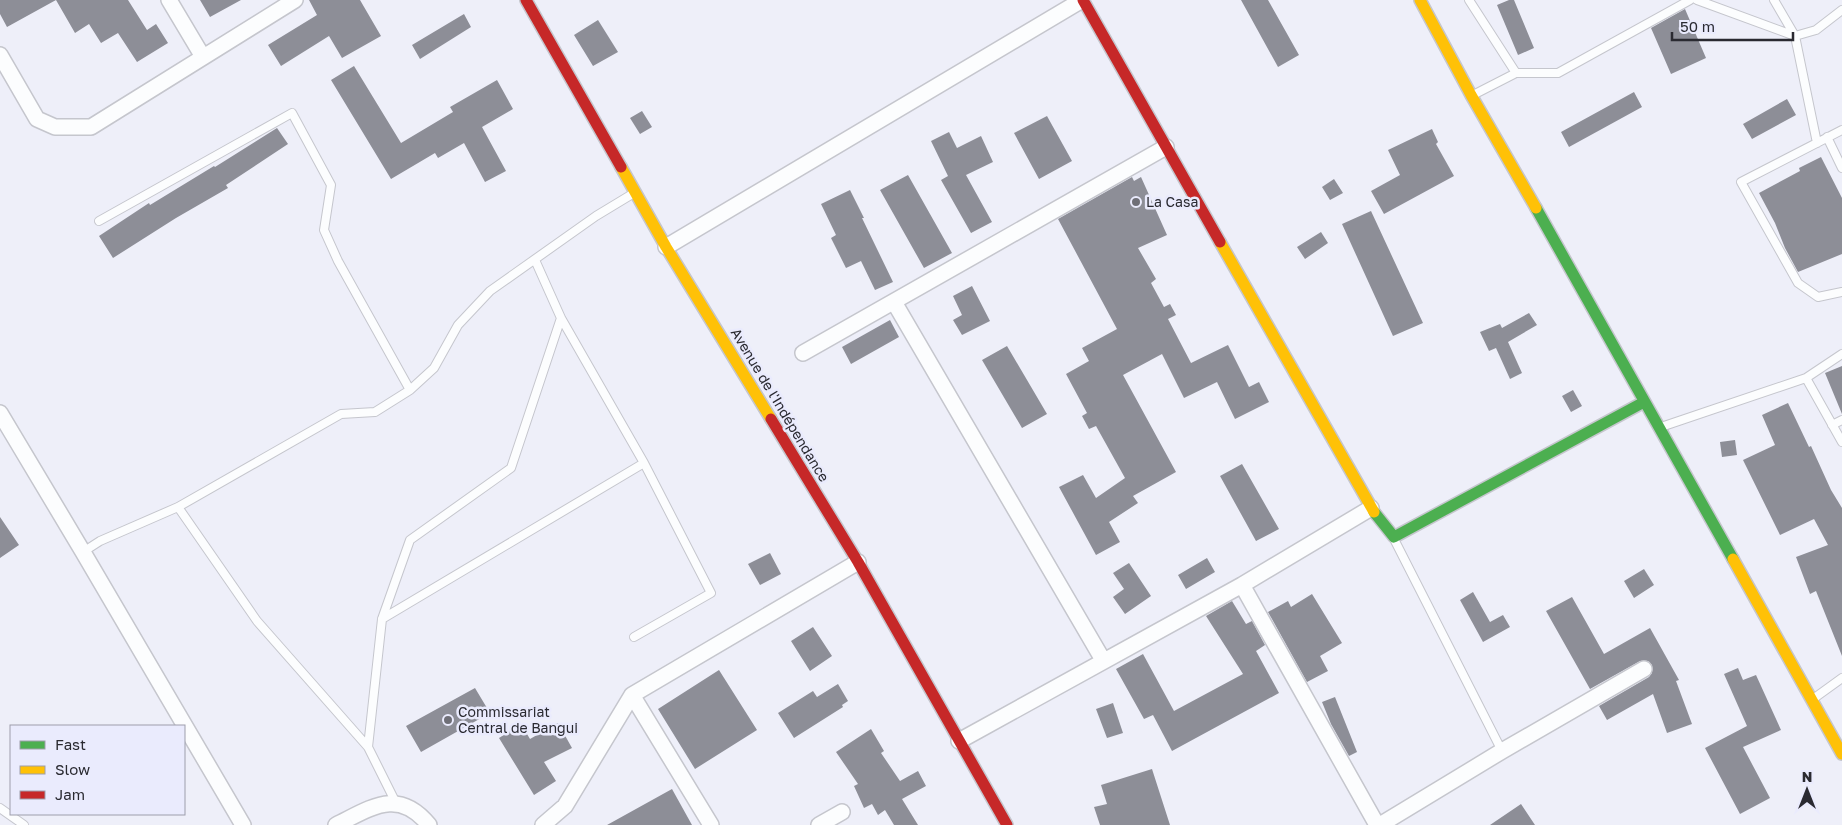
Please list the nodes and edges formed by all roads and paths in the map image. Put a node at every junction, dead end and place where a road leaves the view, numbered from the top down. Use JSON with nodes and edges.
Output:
{"nodes":[{"id":1,"x":169,"y":0,"type":"edge"},
{"id":2,"x":295,"y":0,"type":"edge"},
{"id":3,"x":526,"y":0,"type":"edge"},
{"id":4,"x":1082,"y":0,"type":"edge"},
{"id":5,"x":1469,"y":0,"type":"edge"},
{"id":6,"x":1690,"y":0,"type":"edge"},
{"id":7,"x":1697,"y":0,"type":"edge"},
{"id":8,"x":1774,"y":0,"type":"edge"},
{"id":9,"x":1425,"y":4,"type":"edge"},
{"id":10,"x":1842,"y":10,"type":"edge"},
{"id":11,"x":1795,"y":36,"type":"junction"},
{"id":12,"x":0,"y":55,"type":"edge"},
{"id":13,"x":203,"y":57,"type":"junction"},
{"id":14,"x":1516,"y":73,"type":"junction"},
{"id":15,"x":1471,"y":95,"type":"junction"},
{"id":16,"x":1842,"y":130,"type":"edge"},
{"id":17,"x":1827,"y":137,"type":"junction"},
{"id":18,"x":1817,"y":143,"type":"junction"},
{"id":19,"x":1166,"y":148,"type":"junction"},
{"id":20,"x":1842,"y":168,"type":"edge"},
{"id":21,"x":635,"y":192,"type":"junction"},
{"id":22,"x":99,"y":221,"type":"dead end"},
{"id":23,"x":666,"y":247,"type":"junction"},
{"id":24,"x":535,"y":260,"type":"junction"},
{"id":25,"x":1842,"y":292,"type":"edge"},
{"id":26,"x":894,"y":302,"type":"junction"},
{"id":27,"x":561,"y":318,"type":"junction"},
{"id":28,"x":803,"y":353,"type":"dead end"},
{"id":29,"x":1842,"y":354,"type":"edge"},
{"id":30,"x":1806,"y":378,"type":"junction"},
{"id":31,"x":410,"y":390,"type":"junction"},
{"id":32,"x":1644,"y":402,"type":"junction"},
{"id":33,"x":0,"y":413,"type":"edge"},
{"id":34,"x":1842,"y":420,"type":"edge"},
{"id":35,"x":1832,"y":425,"type":"junction"},
{"id":36,"x":1659,"y":428,"type":"junction"},
{"id":37,"x":1842,"y":442,"type":"edge"},
{"id":38,"x":644,"y":463,"type":"junction"},
{"id":39,"x":178,"y":507,"type":"junction"},
{"id":40,"x":1371,"y":508,"type":"junction"},
{"id":41,"x":1394,"y":537,"type":"junction"},
{"id":42,"x":83,"y":552,"type":"junction"},
{"id":43,"x":858,"y":562,"type":"junction"},
{"id":44,"x":1242,"y":585,"type":"junction"},
{"id":45,"x":382,"y":619,"type":"junction"},
{"id":46,"x":634,"y":636,"type":"dead end"},
{"id":47,"x":1103,"y":660,"type":"junction"},
{"id":48,"x":1644,"y":669,"type":"dead end"},
{"id":49,"x":1842,"y":678,"type":"edge"},
{"id":50,"x":632,"y":695,"type":"junction"},
{"id":51,"x":1812,"y":700,"type":"junction"},
{"id":52,"x":184,"y":725,"type":"edge"},
{"id":53,"x":185,"y":726,"type":"edge"},
{"id":54,"x":959,"y":741,"type":"junction"},
{"id":55,"x":368,"y":747,"type":"junction"},
{"id":56,"x":1502,"y":751,"type":"junction"},
{"id":57,"x":1842,"y":754,"type":"edge"},
{"id":58,"x":396,"y":803,"type":"junction"},
{"id":59,"x":0,"y":808,"type":"edge"},
{"id":60,"x":842,"y":812,"type":"dead end"},
{"id":61,"x":24,"y":825,"type":"edge"},
{"id":62,"x":243,"y":825,"type":"edge"},
{"id":63,"x":336,"y":825,"type":"edge"},
{"id":64,"x":429,"y":825,"type":"edge"},
{"id":65,"x":544,"y":825,"type":"edge"},
{"id":66,"x":711,"y":825,"type":"edge"},
{"id":67,"x":819,"y":825,"type":"edge"},
{"id":68,"x":1007,"y":825,"type":"edge"},
{"id":69,"x":1379,"y":825,"type":"edge"}],
"edges":[{"from":1,"to":13,"type":"street"},
{"from":2,"to":13,"type":"street"},
{"from":3,"to":21,"type":"street","name":"Avenue de l'Indépendance"},
{"from":4,"to":19,"type":"street"},
{"from":4,"to":23,"type":"street"},
{"from":5,"to":14,"type":"lane"},
{"from":6,"to":14,"type":"lane"},
{"from":7,"to":11,"type":"lane"},
{"from":8,"to":11,"type":"lane"},
{"from":9,"to":15,"type":"street"},
{"from":10,"to":11,"type":"lane"},
{"from":11,"to":18,"type":"lane"},
{"from":12,"to":13,"type":"street"},
{"from":14,"to":15,"type":"lane"},
{"from":15,"to":32,"type":"street"},
{"from":16,"to":17,"type":"lane"},
{"from":17,"to":18,"type":"lane"},
{"from":17,"to":20,"type":"lane"},
{"from":18,"to":25,"type":"lane"},
{"from":19,"to":26,"type":"street"},
{"from":19,"to":40,"type":"street"},
{"from":21,"to":23,"type":"street","name":"Avenue de l'Indépendance"},
{"from":21,"to":24,"type":"lane"},
{"from":22,"to":31,"type":"lane"},
{"from":23,"to":43,"type":"street","name":"Avenue de l'Indépendance"},
{"from":24,"to":27,"type":"lane"},
{"from":24,"to":31,"type":"lane"},
{"from":26,"to":28,"type":"street"},
{"from":26,"to":47,"type":"street"},
{"from":27,"to":38,"type":"lane"},
{"from":27,"to":45,"type":"lane"},
{"from":29,"to":30,"type":"lane"},
{"from":30,"to":35,"type":"lane"},
{"from":30,"to":36,"type":"lane"},
{"from":31,"to":39,"type":"lane"},
{"from":32,"to":36,"type":"street"},
{"from":32,"to":41,"type":"street"},
{"from":33,"to":42,"type":"street"},
{"from":34,"to":35,"type":"lane"},
{"from":35,"to":37,"type":"lane"},
{"from":36,"to":51,"type":"street"},
{"from":38,"to":45,"type":"lane"},
{"from":38,"to":46,"type":"lane"},
{"from":39,"to":42,"type":"lane"},
{"from":39,"to":55,"type":"lane"},
{"from":40,"to":41,"type":"street"},
{"from":40,"to":44,"type":"street"},
{"from":41,"to":56,"type":"lane"},
{"from":42,"to":52,"type":"street"},
{"from":43,"to":50,"type":"street"},
{"from":43,"to":54,"type":"street","name":"Avenue de l'Indépendance"},
{"from":44,"to":47,"type":"street"},
{"from":44,"to":69,"type":"street"},
{"from":45,"to":55,"type":"lane"},
{"from":47,"to":54,"type":"street"},
{"from":48,"to":56,"type":"street"},
{"from":49,"to":51,"type":"lane"},
{"from":50,"to":65,"type":"street"},
{"from":50,"to":66,"type":"street"},
{"from":51,"to":57,"type":"street"},
{"from":53,"to":62,"type":"street"},
{"from":54,"to":68,"type":"street","name":"Avenue de l'Indépendance"},
{"from":55,"to":58,"type":"lane"},
{"from":56,"to":69,"type":"street"},
{"from":58,"to":63,"type":"street"},
{"from":58,"to":64,"type":"street"},
{"from":59,"to":61,"type":"lane"},
{"from":60,"to":67,"type":"street"}]}
